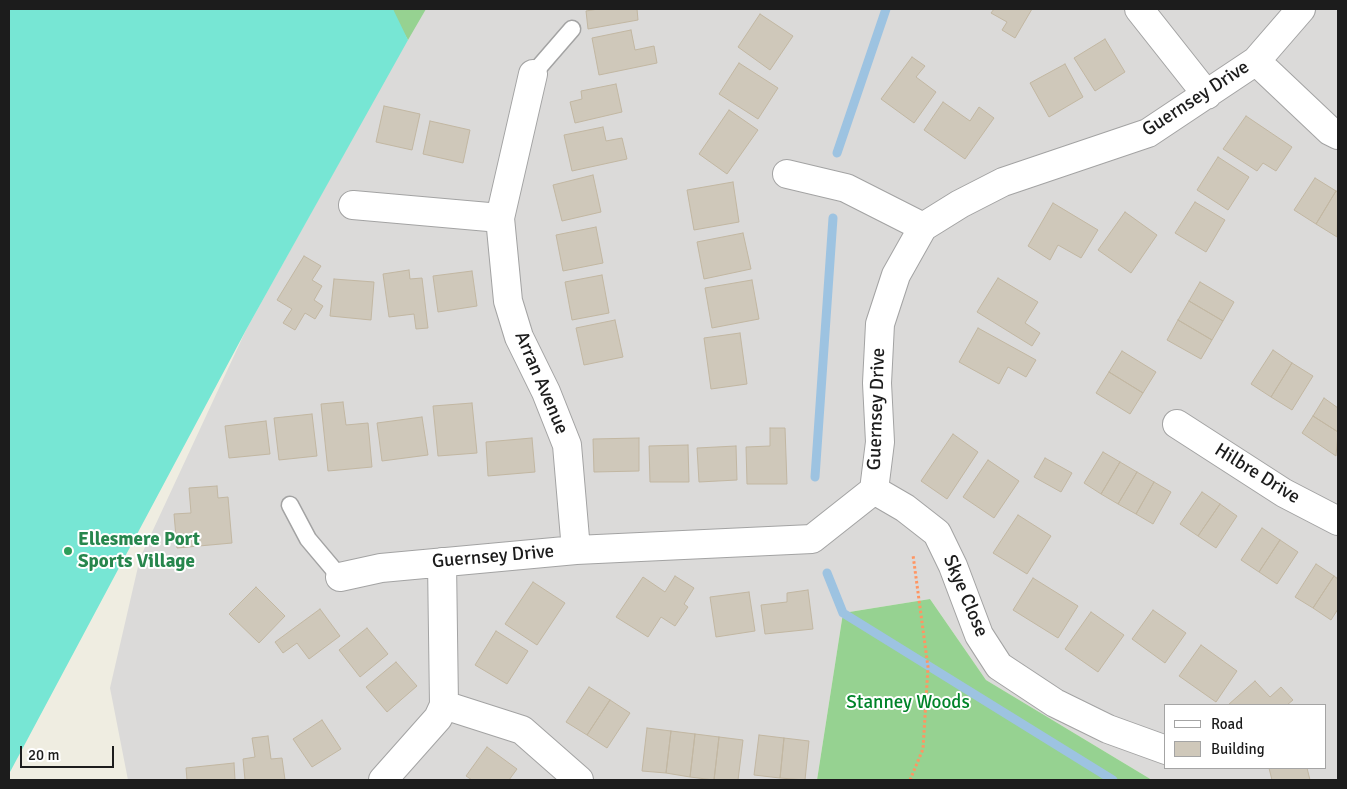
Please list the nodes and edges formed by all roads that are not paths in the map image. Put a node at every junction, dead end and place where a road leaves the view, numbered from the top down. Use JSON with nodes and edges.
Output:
{"nodes":[{"id":1,"x":1139,"y":9,"type":"edge"},
{"id":2,"x":1301,"y":9,"type":"edge"},
{"id":3,"x":572,"y":29,"type":"dead end"},
{"id":4,"x":1256,"y":61,"type":"junction"},
{"id":5,"x":533,"y":74,"type":"joint"},
{"id":6,"x":1208,"y":95,"type":"junction"},
{"id":7,"x":1338,"y":135,"type":"edge"},
{"id":8,"x":787,"y":174,"type":"dead end"},
{"id":9,"x":353,"y":205,"type":"dead end"},
{"id":10,"x":500,"y":218,"type":"junction"},
{"id":11,"x":923,"y":228,"type":"junction"},
{"id":12,"x":1177,"y":424,"type":"dead end"},
{"id":13,"x":874,"y":490,"type":"junction"},
{"id":14,"x":290,"y":505,"type":"dead end"},
{"id":15,"x":1338,"y":520,"type":"edge"},
{"id":16,"x":576,"y":550,"type":"junction"},
{"id":17,"x":442,"y":562,"type":"junction"},
{"id":18,"x":340,"y":577,"type":"joint"},
{"id":19,"x":444,"y":704,"type":"junction"},
{"id":20,"x":1164,"y":749,"type":"edge"},
{"id":21,"x":383,"y":780,"type":"edge"},
{"id":22,"x":580,"y":780,"type":"edge"}],
"edges":[{"from":1,"to":6,"type":"street"},
{"from":2,"to":4,"type":"street","name":"Guernsey Drive"},
{"from":3,"to":5,"type":"lane"},
{"from":4,"to":6,"type":"street","name":"Guernsey Drive"},
{"from":4,"to":7,"type":"street"},
{"from":5,"to":10,"type":"street","name":"Arran Avenue"},
{"from":6,"to":11,"type":"street","name":"Guernsey Drive"},
{"from":8,"to":11,"type":"street"},
{"from":9,"to":10,"type":"street"},
{"from":10,"to":16,"type":"street","name":"Arran Avenue"},
{"from":11,"to":13,"type":"street","name":"Guernsey Drive"},
{"from":12,"to":15,"type":"street","name":"Hilbre Drive"},
{"from":13,"to":16,"type":"street","name":"Guernsey Drive"},
{"from":13,"to":20,"type":"street","name":"Skye Close"},
{"from":14,"to":18,"type":"lane"},
{"from":16,"to":17,"type":"street","name":"Guernsey Drive"},
{"from":17,"to":18,"type":"street","name":"Guernsey Drive"},
{"from":17,"to":19,"type":"street"},
{"from":19,"to":21,"type":"street"},
{"from":19,"to":22,"type":"street"}]}
